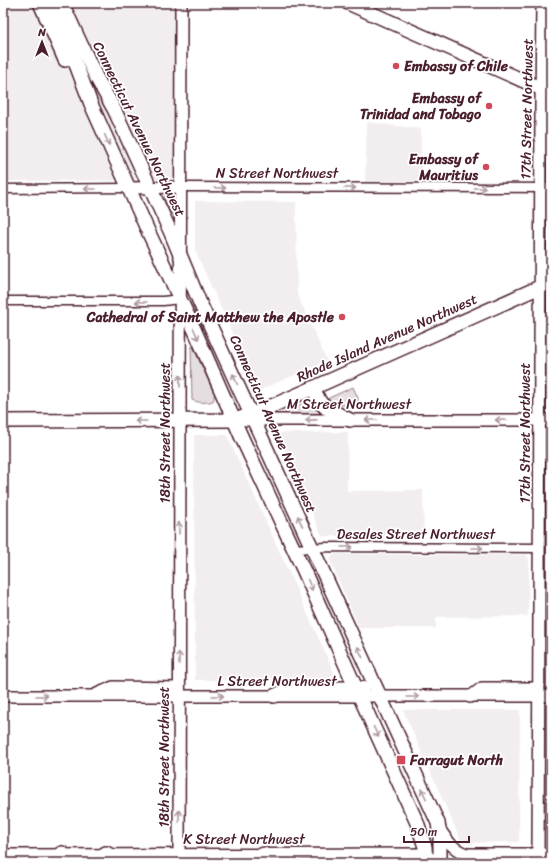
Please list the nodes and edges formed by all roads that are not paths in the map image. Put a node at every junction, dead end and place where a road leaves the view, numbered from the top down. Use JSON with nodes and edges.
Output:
{"nodes":[{"id":1,"x":40,"y":3,"type":"edge"},
{"id":2,"x":49,"y":3,"type":"edge"},
{"id":3,"x":62,"y":3,"type":"edge"},
{"id":4,"x":70,"y":3,"type":"edge"},
{"id":5,"x":181,"y":3,"type":"edge"},
{"id":6,"x":348,"y":3,"type":"edge"},
{"id":7,"x":542,"y":3,"type":"edge"},
{"id":8,"x":546,"y":91,"type":"edge"},
{"id":9,"x":91,"y":104,"type":"junction"},
{"id":10,"x":114,"y":110,"type":"junction"},
{"id":11,"x":150,"y":187,"type":"junction"},
{"id":12,"x":181,"y":187,"type":"junction"},
{"id":13,"x":3,"y":188,"type":"edge"},
{"id":14,"x":129,"y":188,"type":"junction"},
{"id":15,"x":546,"y":188,"type":"edge"},
{"id":16,"x":180,"y":255,"type":"junction"},
{"id":17,"x":546,"y":284,"type":"edge"},
{"id":18,"x":180,"y":299,"type":"junction"},
{"id":19,"x":3,"y":301,"type":"edge"},
{"id":20,"x":314,"y":388,"type":"junction"},
{"id":21,"x":545,"y":416,"type":"edge"},
{"id":22,"x":253,"y":417,"type":"junction"},
{"id":23,"x":180,"y":420,"type":"junction"},
{"id":24,"x":235,"y":420,"type":"junction"},
{"id":25,"x":350,"y":420,"type":"junction"},
{"id":26,"x":3,"y":421,"type":"edge"},
{"id":27,"x":312,"y":548,"type":"junction"},
{"id":28,"x":539,"y":548,"type":"junction"},
{"id":29,"x":294,"y":549,"type":"junction"},
{"id":30,"x":179,"y":692,"type":"junction"},
{"id":31,"x":358,"y":692,"type":"junction"},
{"id":32,"x":378,"y":692,"type":"junction"},
{"id":33,"x":539,"y":692,"type":"junction"},
{"id":34,"x":3,"y":696,"type":"edge"},
{"id":35,"x":274,"y":696,"type":"joint"},
{"id":36,"x":551,"y":696,"type":"edge"},
{"id":37,"x":440,"y":830,"type":"junction"},
{"id":38,"x":3,"y":854,"type":"edge"},
{"id":39,"x":62,"y":854,"type":"junction"},
{"id":40,"x":106,"y":854,"type":"junction"},
{"id":41,"x":551,"y":854,"type":"edge"},
{"id":42,"x":264,"y":855,"type":"junction"},
{"id":43,"x":179,"y":859,"type":"edge"},
{"id":44,"x":539,"y":859,"type":"edge"},
{"id":45,"x":428,"y":860,"type":"edge"},
{"id":46,"x":50,"y":863,"type":"edge"},
{"id":47,"x":122,"y":863,"type":"edge"},
{"id":48,"x":248,"y":863,"type":"edge"},
{"id":49,"x":440,"y":863,"type":"edge"}],
"edges":[{"from":1,"to":9,"type":"main road"},
{"from":2,"to":9,"type":"main road","name":"Connecticut Avenue Northwest"},
{"from":3,"to":10,"type":"main road","name":"Connecticut Avenue Northwest"},
{"from":4,"to":10,"type":"main road"},
{"from":5,"to":12,"type":"main road","name":"18th Street Northwest"},
{"from":6,"to":8,"type":"main road"},
{"from":7,"to":8,"type":"main road","name":"17th Street Northwest"},
{"from":8,"to":15,"type":"main road","name":"17th Street Northwest"},
{"from":9,"to":14,"type":"main road","name":"Connecticut Avenue Northwest","one_way":true},
{"from":10,"to":11,"type":"main road","name":"Connecticut Avenue Northwest"},
{"from":11,"to":12,"type":"main road","name":"N Street Northwest"},
{"from":11,"to":14,"type":"main road","name":"N Street Northwest"},
{"from":11,"to":16,"type":"main road","name":"Connecticut Avenue Northwest"},
{"from":12,"to":15,"type":"street","name":"N Street Northwest","one_way":true},
{"from":12,"to":16,"type":"main road","name":"18th Street Northwest"},
{"from":14,"to":13,"type":"street","name":"N Street Northwest","one_way":true},
{"from":14,"to":18,"type":"main road","name":"Connecticut Avenue Northwest"},
{"from":15,"to":17,"type":"main road","name":"17th Street Northwest"},
{"from":16,"to":18,"type":"main road","name":"18th Street Northwest"},
{"from":22,"to":16,"type":"main road","name":"Connecticut Avenue Northwest","one_way":true},
{"from":17,"to":20,"type":"main road","name":"Rhode Island Avenue Northwest"},
{"from":17,"to":21,"type":"main road","name":"17th Street Northwest"},
{"from":18,"to":19,"type":"street","one_way":true},
{"from":23,"to":18,"type":"main road","name":"18th Street Northwest","one_way":true},
{"from":18,"to":24,"type":"main road","name":"Connecticut Avenue Northwest","one_way":true},
{"from":20,"to":22,"type":"main road","name":"Rhode Island Avenue Northwest"},
{"from":20,"to":25,"type":"main road"},
{"from":21,"to":25,"type":"main road","name":"M Street Northwest","one_way":true},
{"from":21,"to":28,"type":"main road","name":"17th Street Northwest"},
{"from":22,"to":24,"type":"main road","name":"Rhode Island Avenue Northwest"},
{"from":25,"to":22,"type":"main road","name":"M Street Northwest","one_way":true},
{"from":27,"to":22,"type":"main road","name":"Connecticut Avenue Northwest","one_way":true},
{"from":23,"to":24,"type":"main road"},
{"from":23,"to":26,"type":"main road","one_way":true},
{"from":30,"to":23,"type":"main road","name":"18th Street Northwest","one_way":true},
{"from":24,"to":29,"type":"main road","name":"Connecticut Avenue Northwest"},
{"from":27,"to":28,"type":"street","name":"Desales Street Northwest","one_way":true},
{"from":27,"to":29,"type":"street","name":"Desales Street Northwest"},
{"from":32,"to":27,"type":"main road","name":"Connecticut Avenue Northwest","one_way":true},
{"from":28,"to":33,"type":"main road","name":"17th Street Northwest"},
{"from":29,"to":31,"type":"main road","name":"Connecticut Avenue Northwest","one_way":true},
{"from":34,"to":30,"type":"main road","name":"L Street Northwest","one_way":true},
{"from":30,"to":35,"type":"main road","name":"L Street Northwest","one_way":true},
{"from":43,"to":30,"type":"main road","name":"18th Street Northwest","one_way":true},
{"from":31,"to":32,"type":"main road"},
{"from":31,"to":35,"type":"main road"},
{"from":31,"to":45,"type":"main road","name":"Connecticut Avenue Northwest","one_way":true},
{"from":32,"to":33,"type":"main road","one_way":true},
{"from":37,"to":32,"type":"main road","name":"Connecticut Avenue Northwest","one_way":true},
{"from":33,"to":36,"type":"main road"},
{"from":33,"to":44,"type":"main road","name":"17th Street Northwest"},
{"from":37,"to":44,"type":"main road"},
{"from":37,"to":49,"type":"main road","name":"Connecticut Avenue Northwest"},
{"from":38,"to":39,"type":"main road","name":"K Street Northwest"},
{"from":39,"to":40,"type":"main road","name":"K Street Northwest"},
{"from":39,"to":46,"type":"highway"},
{"from":40,"to":43,"type":"main road","name":"K Street Northwest"},
{"from":40,"to":47,"type":"highway"},
{"from":41,"to":44,"type":"main road"},
{"from":42,"to":43,"type":"main road","name":"K Street Northwest"},
{"from":42,"to":45,"type":"main road","name":"K Street Northwest"},
{"from":42,"to":48,"type":"highway"}]}
